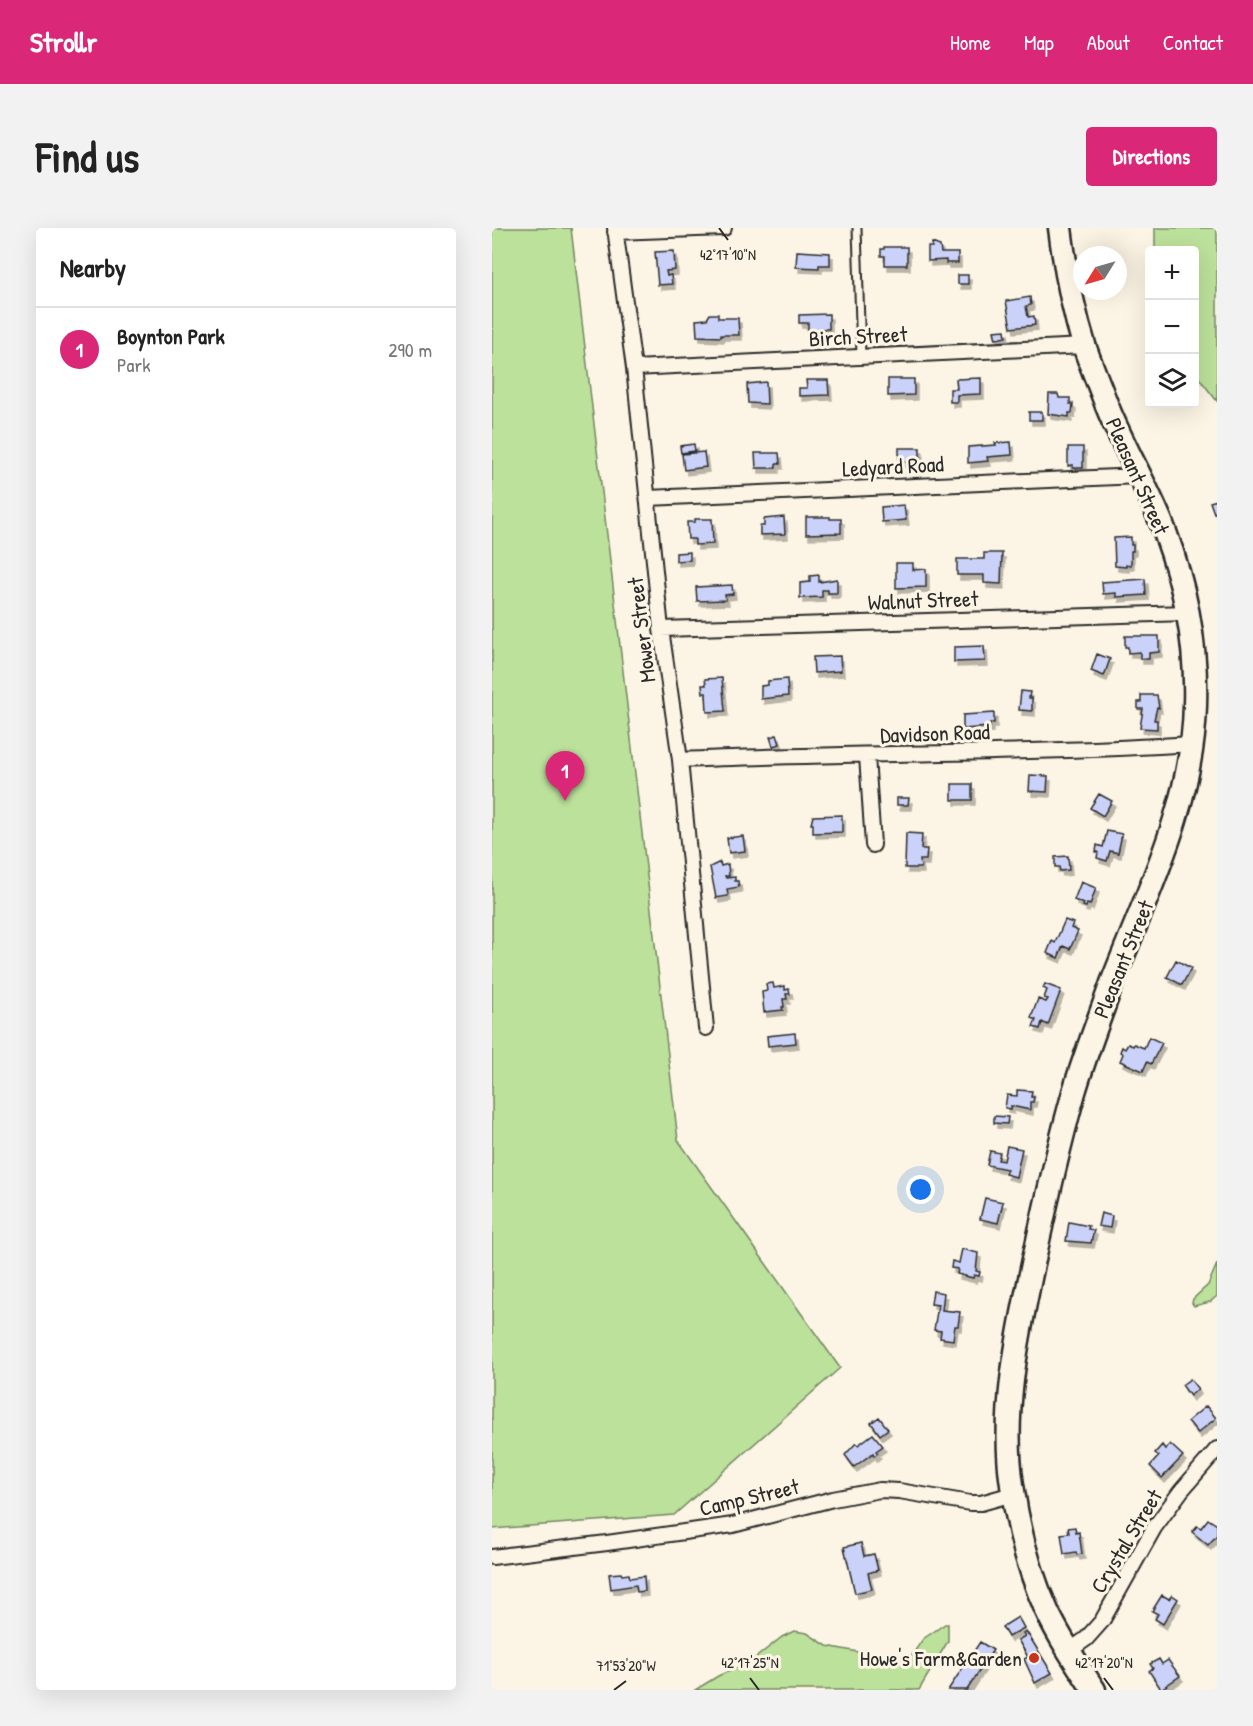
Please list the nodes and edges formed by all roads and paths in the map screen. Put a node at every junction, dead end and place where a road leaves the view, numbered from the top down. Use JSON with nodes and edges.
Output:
{"nodes":[{"id":1,"x":724,"y":228,"type":"edge"},
{"id":2,"x":857,"y":228,"type":"edge"},
{"id":3,"x":1060,"y":228,"type":"edge"},
{"id":4,"x":615,"y":230,"type":"edge"},
{"id":5,"x":1084,"y":346,"type":"junction"},
{"id":6,"x":861,"y":356,"type":"junction"},
{"id":7,"x":634,"y":369,"type":"junction"},
{"id":8,"x":1139,"y":476,"type":"junction"},
{"id":9,"x":648,"y":498,"type":"junction"},
{"id":10,"x":1187,"y":613,"type":"junction"},
{"id":11,"x":661,"y":629,"type":"junction"},
{"id":12,"x":1192,"y":744,"type":"junction"},
{"id":13,"x":867,"y":756,"type":"junction"},
{"id":14,"x":680,"y":760,"type":"junction"},
{"id":15,"x":873,"y":845,"type":"dead end"},
{"id":16,"x":706,"y":1028,"type":"dead end"},
{"id":17,"x":1217,"y":1449,"type":"edge"},
{"id":18,"x":1013,"y":1494,"type":"junction"},
{"id":19,"x":492,"y":1557,"type":"edge"},
{"id":20,"x":1069,"y":1651,"type":"junction"},
{"id":21,"x":1094,"y":1690,"type":"edge"}],
"edges":[{"from":1,"to":4,"type":"street"},
{"from":2,"to":6,"type":"lane"},
{"from":3,"to":5,"type":"main road","name":"Pleasant Street"},
{"from":4,"to":7,"type":"street","name":"Mower Street"},
{"from":5,"to":6,"type":"street","name":"Birch Street"},
{"from":5,"to":8,"type":"main road","name":"Pleasant Street"},
{"from":6,"to":7,"type":"street","name":"Birch Street"},
{"from":7,"to":9,"type":"street","name":"Mower Street"},
{"from":8,"to":9,"type":"street","name":"Ledyard Road"},
{"from":8,"to":10,"type":"main road","name":"Pleasant Street"},
{"from":9,"to":11,"type":"street","name":"Mower Street"},
{"from":10,"to":11,"type":"street","name":"Walnut Street"},
{"from":10,"to":12,"type":"main road","name":"Pleasant Street"},
{"from":11,"to":14,"type":"street","name":"Mower Street"},
{"from":12,"to":13,"type":"street","name":"Davidson Road"},
{"from":12,"to":18,"type":"main road","name":"Pleasant Street"},
{"from":13,"to":14,"type":"street","name":"Davidson Road"},
{"from":13,"to":15,"type":"street"},
{"from":14,"to":16,"type":"street","name":"Mower Street"},
{"from":17,"to":20,"type":"street","name":"Crystal Street"},
{"from":18,"to":19,"type":"street","name":"Camp Street"},
{"from":18,"to":20,"type":"main road","name":"Pleasant Street"},
{"from":20,"to":21,"type":"main road","name":"Pleasant Street"}]}
